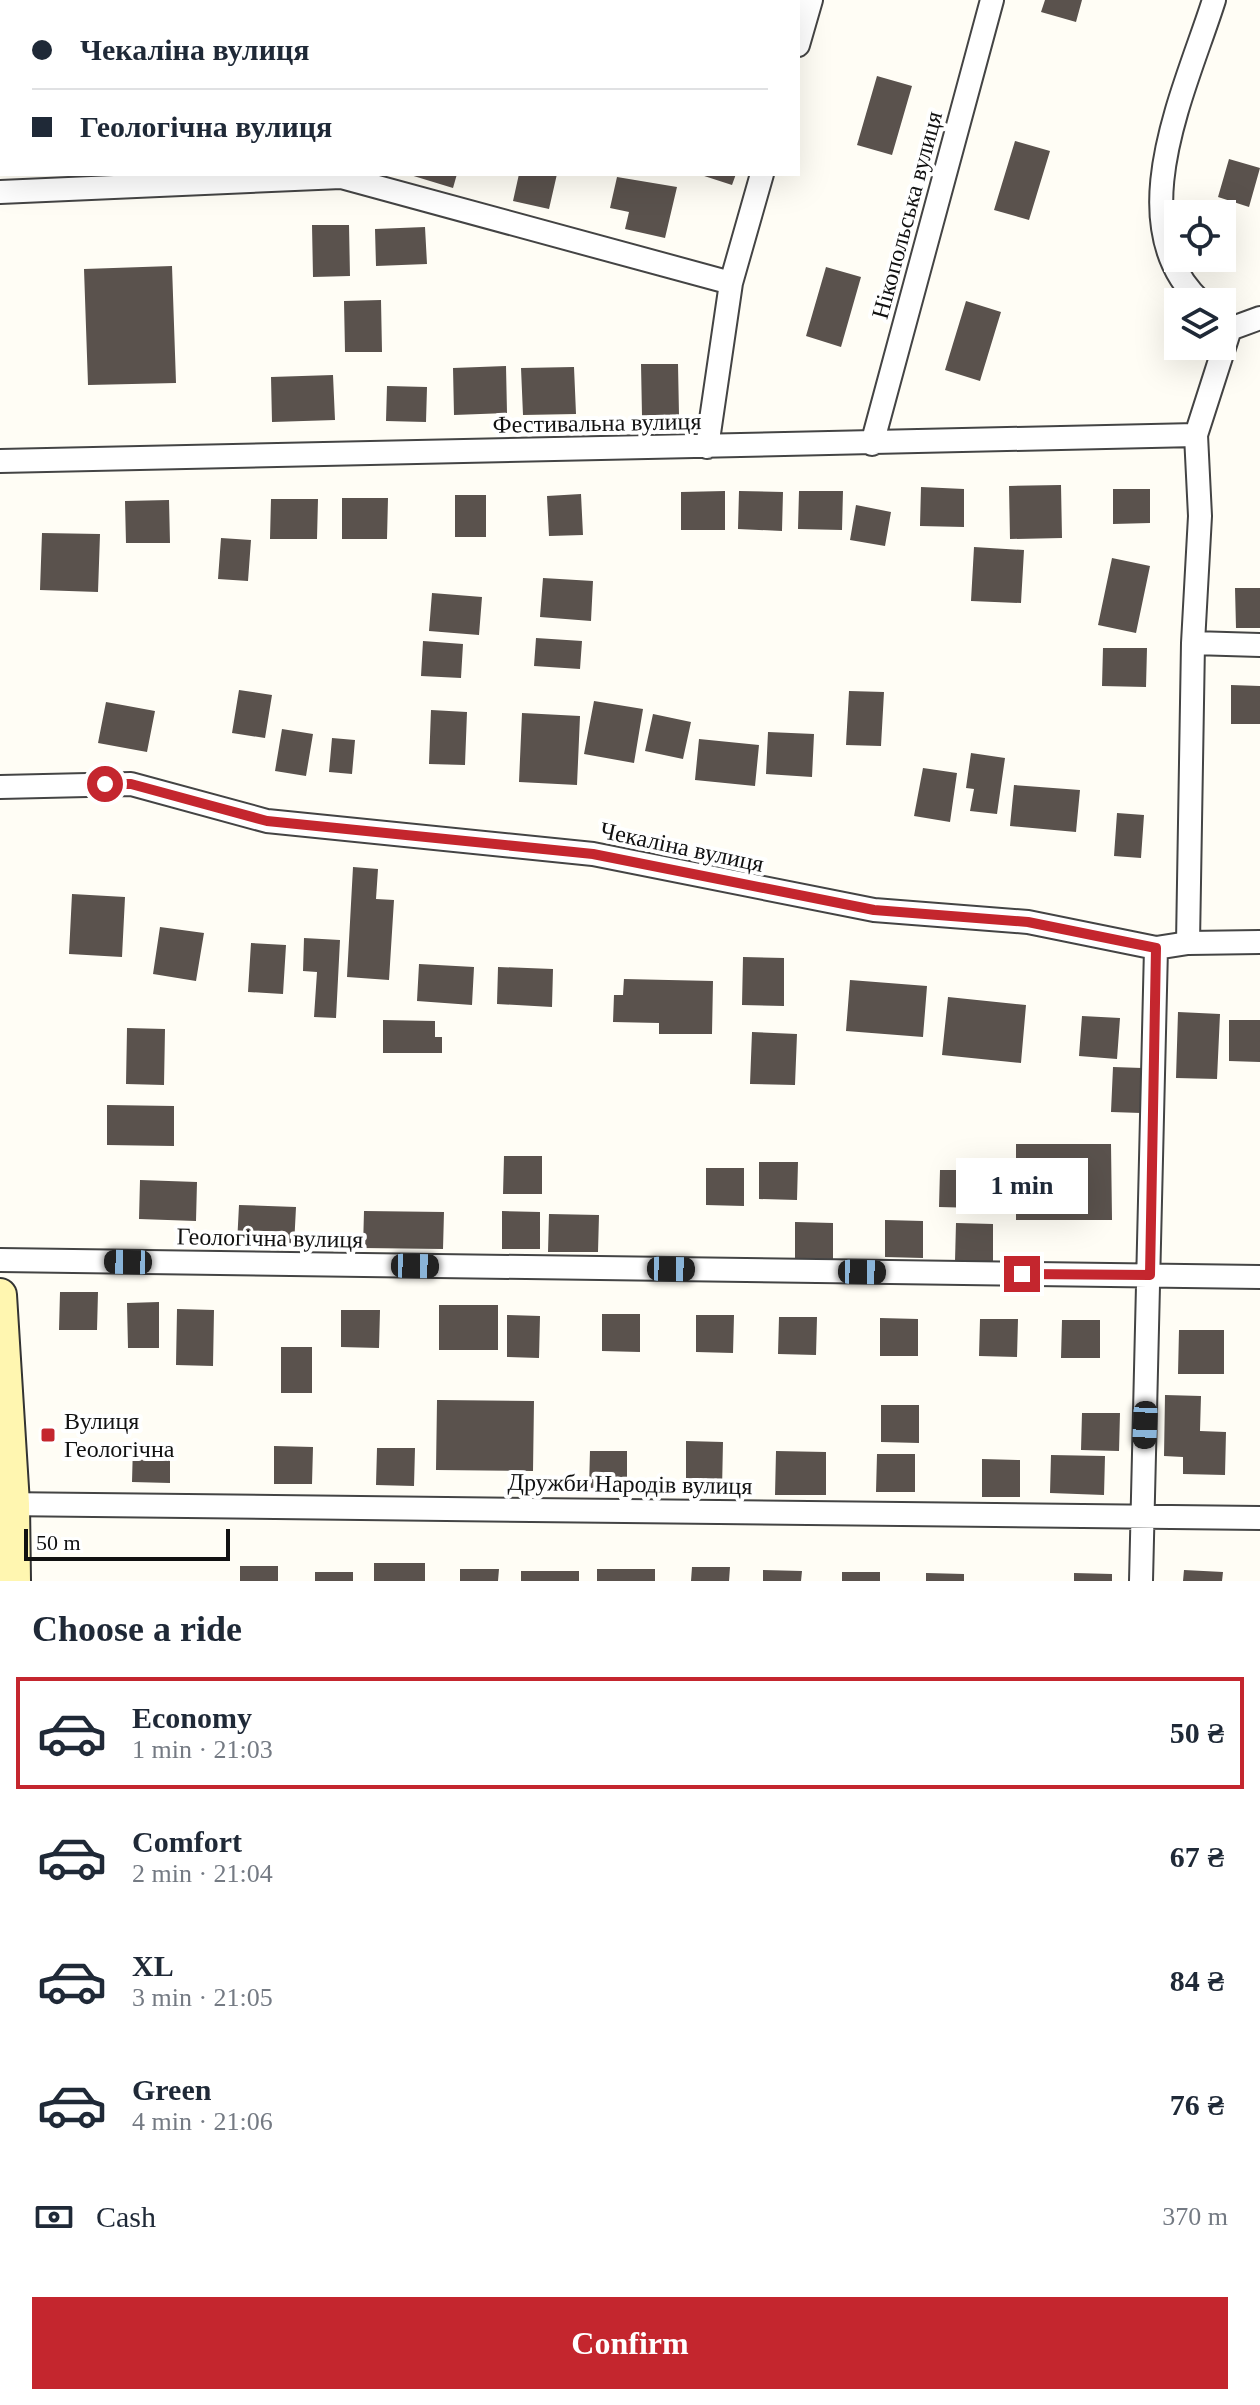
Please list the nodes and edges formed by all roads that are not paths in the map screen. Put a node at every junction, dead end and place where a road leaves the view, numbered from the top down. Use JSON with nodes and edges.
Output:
{"nodes":[{"id":1,"x":811,"y":0,"type":"edge"},
{"id":2,"x":992,"y":0,"type":"edge"},
{"id":3,"x":1214,"y":0,"type":"edge"},
{"id":4,"x":800,"y":38,"type":"edge"},
{"id":5,"x":286,"y":176,"type":"edge"},
{"id":6,"x":345,"y":176,"type":"edge"},
{"id":7,"x":761,"y":176,"type":"edge"},
{"id":8,"x":65,"y":180,"type":"edge"},
{"id":9,"x":0,"y":192,"type":"edge"},
{"id":10,"x":731,"y":283,"type":"junction"},
{"id":11,"x":1188,"y":288,"type":"edge"},
{"id":12,"x":1260,"y":318,"type":"edge"},
{"id":13,"x":1236,"y":324,"type":"edge"},
{"id":14,"x":1217,"y":360,"type":"edge"},
{"id":15,"x":1196,"y":435,"type":"junction"},
{"id":16,"x":872,"y":444,"type":"junction"},
{"id":17,"x":707,"y":447,"type":"junction"},
{"id":18,"x":0,"y":461,"type":"edge"},
{"id":19,"x":1193,"y":643,"type":"junction"},
{"id":20,"x":1260,"y":645,"type":"edge"},
{"id":21,"x":0,"y":787,"type":"edge"},
{"id":22,"x":1260,"y":942,"type":"edge"},
{"id":23,"x":1188,"y":943,"type":"junction"},
{"id":24,"x":1156,"y":948,"type":"junction"},
{"id":25,"x":0,"y":1260,"type":"edge"},
{"id":26,"x":1150,"y":1275,"type":"junction"},
{"id":27,"x":1260,"y":1277,"type":"edge"},
{"id":28,"x":0,"y":1295,"type":"edge"},
{"id":29,"x":7,"y":1504,"type":"edge"},
{"id":30,"x":1142,"y":1515,"type":"junction"},
{"id":31,"x":1260,"y":1518,"type":"edge"},
{"id":32,"x":14,"y":1581,"type":"edge"},
{"id":33,"x":1141,"y":1581,"type":"edge"}],
"edges":[{"from":1,"to":4,"type":"street"},
{"from":2,"to":16,"type":"street","name":"Нікопольська вулиця"},
{"from":3,"to":11,"type":"street"},
{"from":5,"to":8,"type":"street"},
{"from":6,"to":10,"type":"street"},
{"from":7,"to":10,"type":"street"},
{"from":8,"to":9,"type":"street"},
{"from":10,"to":17,"type":"street"},
{"from":12,"to":13,"type":"street"},
{"from":14,"to":15,"type":"street"},
{"from":15,"to":16,"type":"street","name":"Фестивальна вулиця"},
{"from":15,"to":19,"type":"street"},
{"from":16,"to":17,"type":"street","name":"Фестивальна вулиця"},
{"from":17,"to":18,"type":"street","name":"Фестивальна вулиця"},
{"from":19,"to":20,"type":"street"},
{"from":19,"to":23,"type":"street"},
{"from":21,"to":24,"type":"street","name":"Чекаліна вулиця"},
{"from":22,"to":23,"type":"street","name":"Чекаліна вулиця"},
{"from":23,"to":24,"type":"street","name":"Чекаліна вулиця"},
{"from":24,"to":26,"type":"street"},
{"from":25,"to":26,"type":"street","name":"Геологічна вулиця"},
{"from":26,"to":27,"type":"street","name":"Геологічна вулиця"},
{"from":26,"to":30,"type":"street"},
{"from":28,"to":29,"type":"main road"},
{"from":29,"to":30,"type":"street","name":"Дружби Народів вулиця"},
{"from":29,"to":32,"type":"main road"},
{"from":30,"to":31,"type":"street","name":"Дружби Народів вулиця"},
{"from":30,"to":33,"type":"street"}]}
